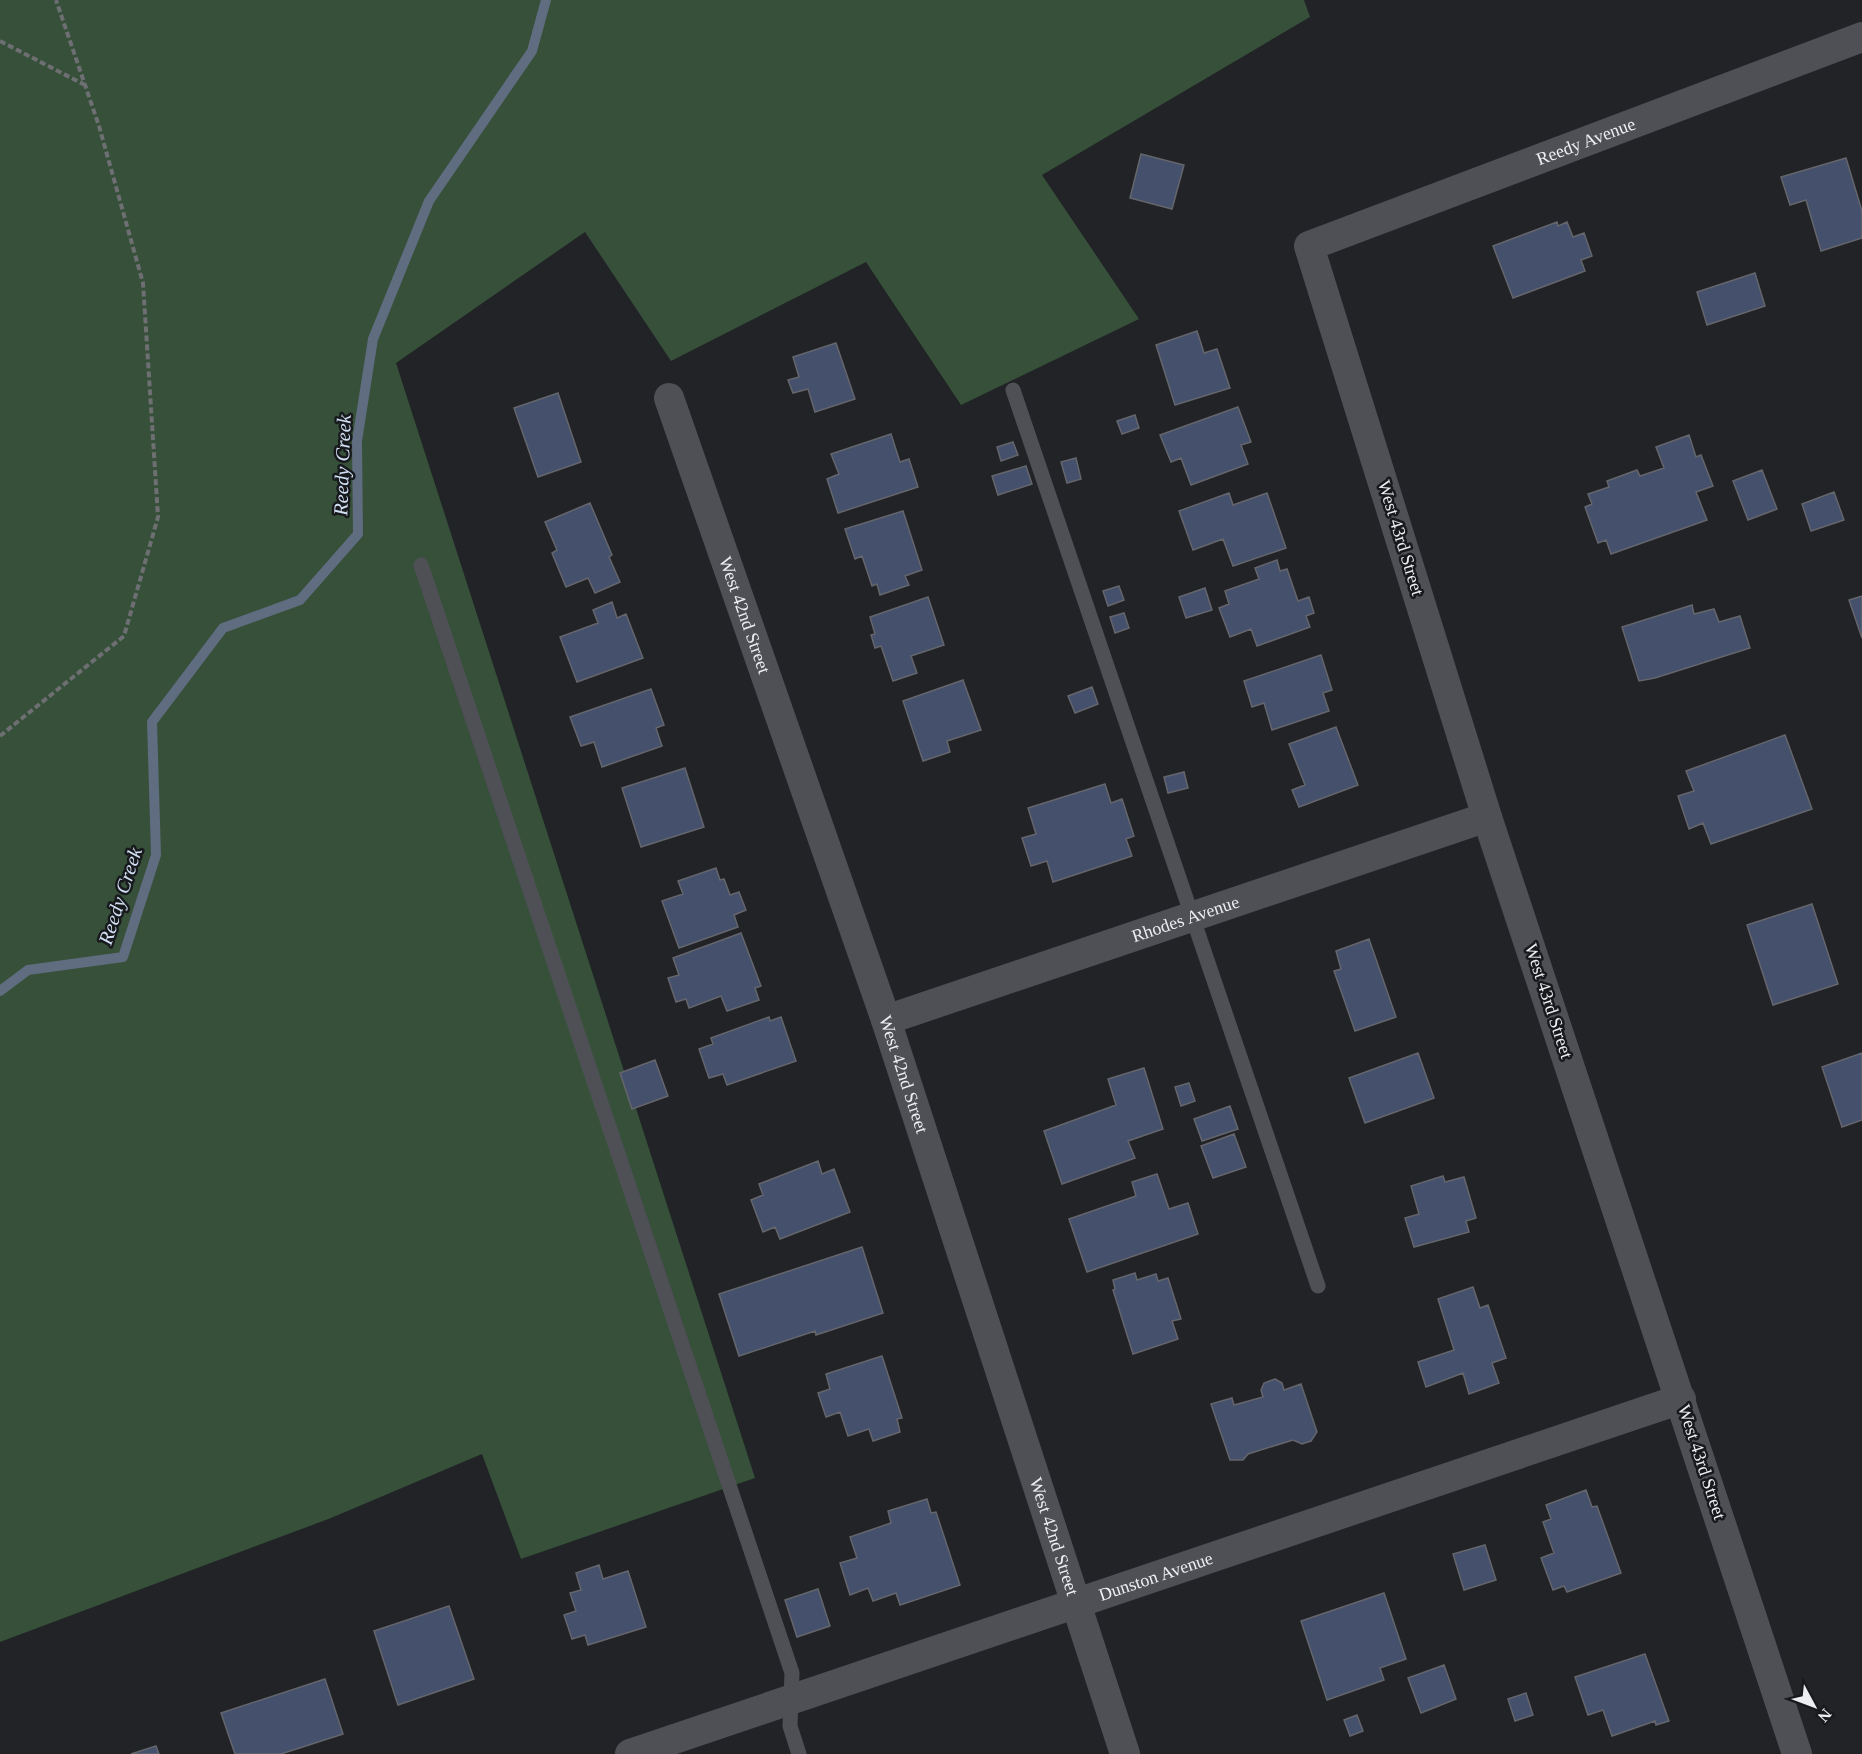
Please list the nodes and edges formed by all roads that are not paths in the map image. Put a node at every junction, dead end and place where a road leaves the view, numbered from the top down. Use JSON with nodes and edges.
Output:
{"nodes":[{"id":1,"x":1862,"y":36,"type":"edge"},
{"id":2,"x":1310,"y":246,"type":"joint"},
{"id":3,"x":1013,"y":390,"type":"dead end"},
{"id":4,"x":669,"y":398,"type":"dead end"},
{"id":5,"x":421,"y":566,"type":"dead end"},
{"id":6,"x":1487,"y":817,"type":"junction"},
{"id":7,"x":1192,"y":916,"type":"junction"},
{"id":8,"x":886,"y":1020,"type":"junction"},
{"id":9,"x":1318,"y":1286,"type":"dead end"},
{"id":10,"x":1681,"y":1399,"type":"junction"},
{"id":11,"x":1075,"y":1604,"type":"junction"},
{"id":12,"x":793,"y":1699,"type":"junction"},
{"id":13,"x":630,"y":1754,"type":"edge"},
{"id":14,"x":799,"y":1754,"type":"edge"},
{"id":15,"x":1125,"y":1754,"type":"edge"},
{"id":16,"x":1797,"y":1754,"type":"edge"}],
"edges":[{"from":1,"to":2,"type":"street","name":"Reedy Avenue"},
{"from":2,"to":6,"type":"street","name":"West 43rd Street"},
{"from":3,"to":7,"type":"lane"},
{"from":4,"to":8,"type":"street","name":"West 42nd Street"},
{"from":5,"to":12,"type":"lane"},
{"from":6,"to":7,"type":"street","name":"Rhodes Avenue"},
{"from":6,"to":10,"type":"street","name":"West 43rd Street"},
{"from":7,"to":8,"type":"street","name":"Rhodes Avenue"},
{"from":7,"to":9,"type":"lane"},
{"from":8,"to":11,"type":"street","name":"West 42nd Street"},
{"from":10,"to":11,"type":"street","name":"Dunston Avenue"},
{"from":10,"to":16,"type":"street","name":"West 43rd Street"},
{"from":11,"to":12,"type":"street","name":"Dunston Avenue"},
{"from":11,"to":15,"type":"street","name":"West 42nd Street"},
{"from":12,"to":13,"type":"street","name":"Dunston Avenue"},
{"from":12,"to":14,"type":"lane"}]}
